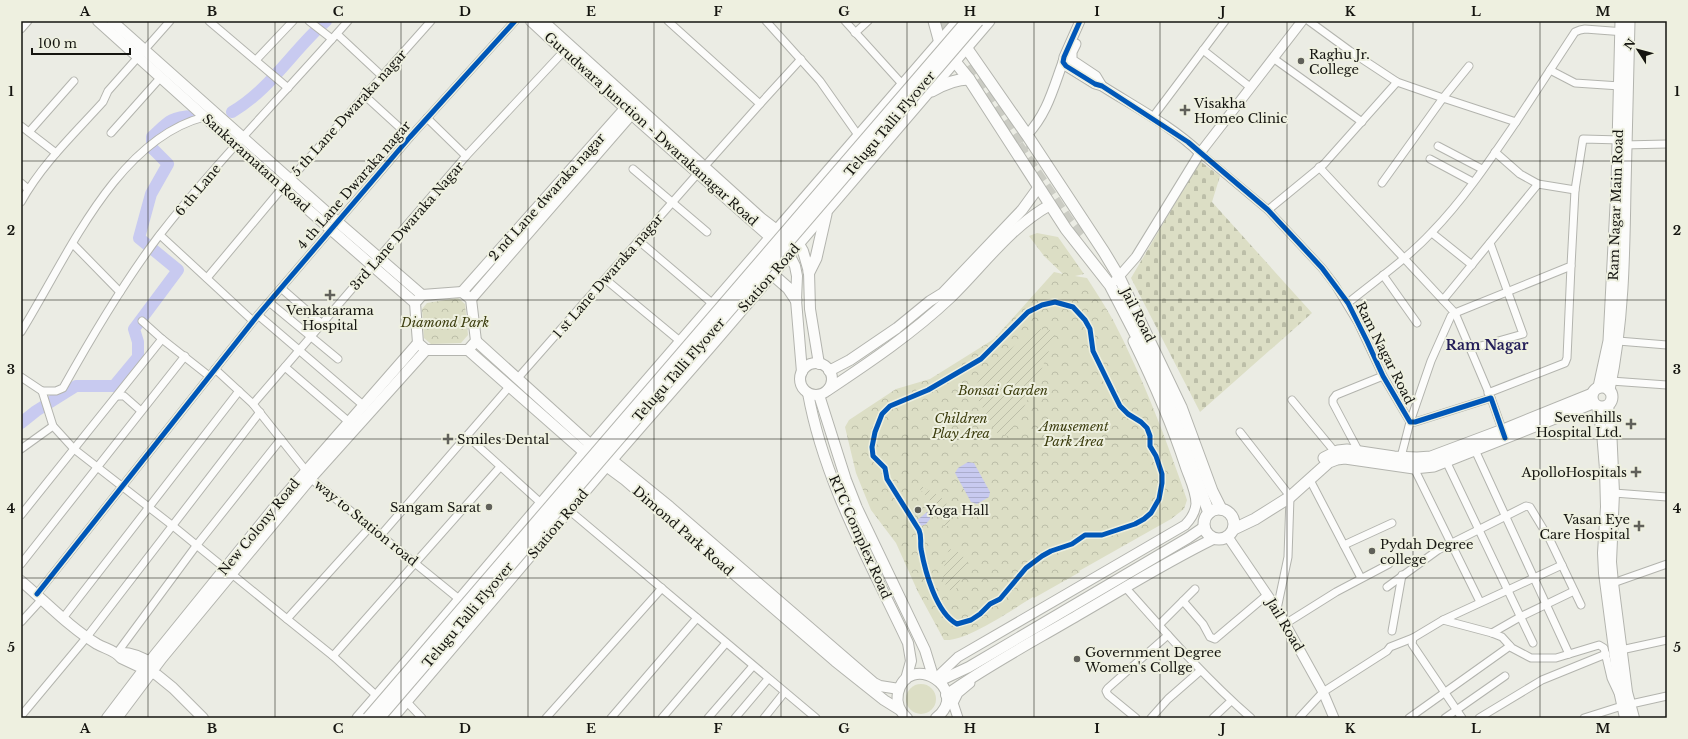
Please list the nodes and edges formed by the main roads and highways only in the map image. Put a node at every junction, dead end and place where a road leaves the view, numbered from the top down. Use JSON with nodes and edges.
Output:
{"nodes":[{"id":1,"x":98,"y":21,"type":"edge"},
{"id":2,"x":112,"y":21,"type":"edge"},
{"id":3,"x":531,"y":21,"type":"edge"},
{"id":4,"x":543,"y":21,"type":"edge"},
{"id":5,"x":934,"y":21,"type":"edge"},
{"id":6,"x":967,"y":21,"type":"edge"},
{"id":7,"x":978,"y":21,"type":"edge"},
{"id":8,"x":989,"y":21,"type":"edge"},
{"id":9,"x":954,"y":23,"type":"edge"},
{"id":10,"x":1625,"y":27,"type":"edge"},
{"id":11,"x":940,"y":43,"type":"junction"},
{"id":12,"x":966,"y":48,"type":"junction"},
{"id":13,"x":142,"y":54,"type":"junction"},
{"id":14,"x":955,"y":61,"type":"junction"},
{"id":15,"x":969,"y":79,"type":"junction"},
{"id":16,"x":925,"y":95,"type":"junction"},
{"id":17,"x":632,"y":108,"type":"junction"},
{"id":18,"x":239,"y":141,"type":"junction"},
{"id":19,"x":1622,"y":143,"type":"junction"},
{"id":20,"x":1038,"y":188,"type":"junction"},
{"id":21,"x":1050,"y":205,"type":"junction"},
{"id":22,"x":827,"y":211,"type":"junction"},
{"id":23,"x":334,"y":225,"type":"junction"},
{"id":24,"x":775,"y":234,"type":"junction"},
{"id":25,"x":799,"y":244,"type":"junction"},
{"id":26,"x":1104,"y":252,"type":"junction"},
{"id":27,"x":789,"y":254,"type":"junction"},
{"id":28,"x":1091,"y":259,"type":"junction"},
{"id":29,"x":809,"y":272,"type":"junction"},
{"id":30,"x":772,"y":274,"type":"junction"},
{"id":31,"x":1115,"y":285,"type":"junction"},
{"id":32,"x":462,"y":292,"type":"junction"},
{"id":33,"x":418,"y":299,"type":"junction"},
{"id":34,"x":471,"y":300,"type":"junction"},
{"id":35,"x":796,"y":300,"type":"junction"},
{"id":36,"x":476,"y":341,"type":"junction"},
{"id":37,"x":422,"y":346,"type":"junction"},
{"id":38,"x":468,"y":350,"type":"junction"},
{"id":39,"x":819,"y":364,"type":"junction"},
{"id":40,"x":829,"y":370,"type":"junction"},
{"id":41,"x":802,"y":372,"type":"junction"},
{"id":42,"x":808,"y":393,"type":"junction"},
{"id":43,"x":823,"y":393,"type":"junction"},
{"id":44,"x":1601,"y":395,"type":"junction"},
{"id":45,"x":1504,"y":434,"type":"junction"},
{"id":46,"x":588,"y":449,"type":"junction"},
{"id":47,"x":609,"y":463,"type":"junction"},
{"id":48,"x":308,"y":474,"type":"junction"},
{"id":49,"x":1288,"y":494,"type":"junction"},
{"id":50,"x":1221,"y":509,"type":"junction"},
{"id":51,"x":1209,"y":513,"type":"junction"},
{"id":52,"x":1204,"y":527,"type":"junction"},
{"id":53,"x":1232,"y":529,"type":"junction"},
{"id":54,"x":1213,"y":539,"type":"junction"},
{"id":55,"x":21,"y":581,"type":"edge"},
{"id":56,"x":150,"y":667,"type":"junction"},
{"id":57,"x":936,"y":678,"type":"junction"},
{"id":58,"x":906,"y":679,"type":"junction"},
{"id":59,"x":899,"y":689,"type":"junction"},
{"id":60,"x":946,"y":695,"type":"junction"},
{"id":61,"x":1626,"y":705,"type":"junction"},
{"id":62,"x":900,"y":710,"type":"junction"},
{"id":63,"x":107,"y":718,"type":"edge"},
{"id":64,"x":117,"y":718,"type":"edge"},
{"id":65,"x":203,"y":718,"type":"edge"},
{"id":66,"x":211,"y":718,"type":"edge"},
{"id":67,"x":358,"y":718,"type":"edge"},
{"id":68,"x":368,"y":718,"type":"edge"},
{"id":69,"x":379,"y":718,"type":"edge"},
{"id":70,"x":392,"y":718,"type":"edge"},
{"id":71,"x":907,"y":718,"type":"edge"},
{"id":72,"x":936,"y":718,"type":"edge"},
{"id":73,"x":1625,"y":718,"type":"edge"},
{"id":74,"x":1634,"y":718,"type":"edge"}],
"edges":[{"from":1,"to":13,"type":"main road","name":"Sankaramatam Road"},
{"from":2,"to":13,"type":"main road","name":"Sankaramatam Road"},
{"from":3,"to":17,"type":"main road","name":"Gurudwara Junction - Dwarakanagar Road"},
{"from":4,"to":17,"type":"main road","name":"Gurudwara Junction - Dwarakanagar Road"},
{"from":5,"to":11,"type":"main road"},
{"from":6,"to":68,"type":"main road","name":"Telugu Talli Flyover","bridge":true},
{"from":7,"to":69,"type":"main road","name":"Telugu Talli Flyover","bridge":true},
{"from":8,"to":12,"type":"main road","name":"Station Road"},
{"from":9,"to":11,"type":"main road"},
{"from":9,"to":12,"type":"main road","name":"Jail Road"},
{"from":10,"to":19,"type":"main road"},
{"from":10,"to":19,"type":"main road","name":"Ram Nagar Main Road"},
{"from":11,"to":14,"type":"main road","name":"Jail Road"},
{"from":11,"to":24,"type":"main road"},
{"from":12,"to":14,"type":"main road","name":"Station Road"},
{"from":12,"to":26,"type":"main road","name":"Jail Road"},
{"from":13,"to":18,"type":"main road","name":"Sankaramatam Road"},
{"from":13,"to":18,"type":"main road","name":"Sankaramatam Road"},
{"from":14,"to":15,"type":"main road","name":"Jail Road"},
{"from":14,"to":16,"type":"main road","name":"Station Road"},
{"from":15,"to":16,"type":"main road"},
{"from":15,"to":20,"type":"main road","name":"Jail Road"},
{"from":16,"to":22,"type":"main road","name":"Station Road"},
{"from":17,"to":24,"type":"main road","name":"Gurudwara Junction - Dwarakanagar Road"},
{"from":17,"to":32,"type":"main road","name":"2 nd Lane dwaraka nagar"},
{"from":17,"to":34,"type":"main road","name":"2 nd Lane dwaraka nagar"},
{"from":18,"to":23,"type":"main road","name":"Sankaramatam Road"},
{"from":18,"to":23,"type":"main road","name":"Sankaramatam Road"},
{"from":19,"to":44,"type":"main road","name":"Ram Nagar Main Road"},
{"from":19,"to":44,"type":"main road"},
{"from":20,"to":21,"type":"main road","name":"Jail Road"},
{"from":20,"to":40,"type":"main road"},
{"from":21,"to":28,"type":"main road","name":"Jail Road"},
{"from":21,"to":43,"type":"main road"},
{"from":22,"to":25,"type":"main road","name":"Station Road"},
{"from":22,"to":29,"type":"main road"},
{"from":23,"to":33,"type":"main road","name":"Sankaramatam Road"},
{"from":24,"to":25,"type":"main road"},
{"from":24,"to":27,"type":"main road","name":"RTC Complex Road"},
{"from":24,"to":46,"type":"main road"},
{"from":25,"to":27,"type":"main road","name":"Station Road"},
{"from":25,"to":29,"type":"main road"},
{"from":26,"to":28,"type":"main road"},
{"from":26,"to":31,"type":"main road","name":"Jail Road"},
{"from":27,"to":30,"type":"main road","name":"Station Road"},
{"from":27,"to":35,"type":"main road","name":"RTC Complex Road"},
{"from":28,"to":31,"type":"main road","name":"Jail Road"},
{"from":29,"to":39,"type":"main road"},
{"from":30,"to":35,"type":"main road"},
{"from":30,"to":47,"type":"main road","name":"Station Road"},
{"from":31,"to":50,"type":"main road","name":"Jail Road"},
{"from":31,"to":51,"type":"main road","name":"Jail Road"},
{"from":32,"to":33,"type":"main road"},
{"from":32,"to":34,"type":"main road"},
{"from":33,"to":37,"type":"main road"},
{"from":34,"to":36,"type":"main road"},
{"from":35,"to":41,"type":"main road","name":"RTC Complex Road"},
{"from":36,"to":38,"type":"main road"},
{"from":36,"to":46,"type":"main road","name":"Dimond Park Road"},
{"from":37,"to":38,"type":"main road"},
{"from":37,"to":48,"type":"main road","name":"New Colony Road"},
{"from":37,"to":48,"type":"main road","name":"New Colony Road"},
{"from":38,"to":46,"type":"main road","name":"Dimond Park Road"},
{"from":39,"to":40,"type":"main road"},
{"from":39,"to":41,"type":"main road"},
{"from":40,"to":43,"type":"main road","name":"RTC Complex Road"},
{"from":41,"to":42,"type":"main road","name":"RTC Complex Road"},
{"from":42,"to":43,"type":"main road"},
{"from":42,"to":58,"type":"main road","name":"RTC Complex Road"},
{"from":43,"to":57,"type":"main road","name":"RTC Complex Road"},
{"from":44,"to":45,"type":"main road"},
{"from":44,"to":61,"type":"main road"},
{"from":44,"to":61,"type":"main road"},
{"from":45,"to":49,"type":"main road"},
{"from":45,"to":49,"type":"main road"},
{"from":46,"to":47,"type":"main road","name":"Dimond Park Road"},
{"from":46,"to":67,"type":"main road"},
{"from":47,"to":59,"type":"main road","name":"Dimond Park Road"},
{"from":47,"to":62,"type":"main road","name":"Dimond Park Road"},
{"from":47,"to":70,"type":"main road","name":"Station Road"},
{"from":48,"to":56,"type":"main road","name":"New Colony Road"},
{"from":49,"to":53,"type":"main road"},
{"from":50,"to":51,"type":"main road"},
{"from":50,"to":53,"type":"main road"},
{"from":51,"to":52,"type":"main road"},
{"from":52,"to":54,"type":"main road"},
{"from":52,"to":57,"type":"main road"},
{"from":53,"to":54,"type":"main road"},
{"from":54,"to":60,"type":"main road"},
{"from":55,"to":56,"type":"main road"},
{"from":56,"to":63,"type":"main road","name":"New Colony Road"},
{"from":56,"to":64,"type":"main road","name":"New Colony Road"},
{"from":56,"to":65,"type":"main road"},
{"from":56,"to":66,"type":"main road"},
{"from":57,"to":58,"type":"main road"},
{"from":57,"to":60,"type":"main road","name":"RTC Complex Road"},
{"from":58,"to":59,"type":"main road"},
{"from":59,"to":62,"type":"main road"},
{"from":60,"to":72,"type":"main road"},
{"from":61,"to":73,"type":"main road"},
{"from":61,"to":74,"type":"main road"},
{"from":62,"to":71,"type":"main road","name":"Dimond Park Road"}]}
